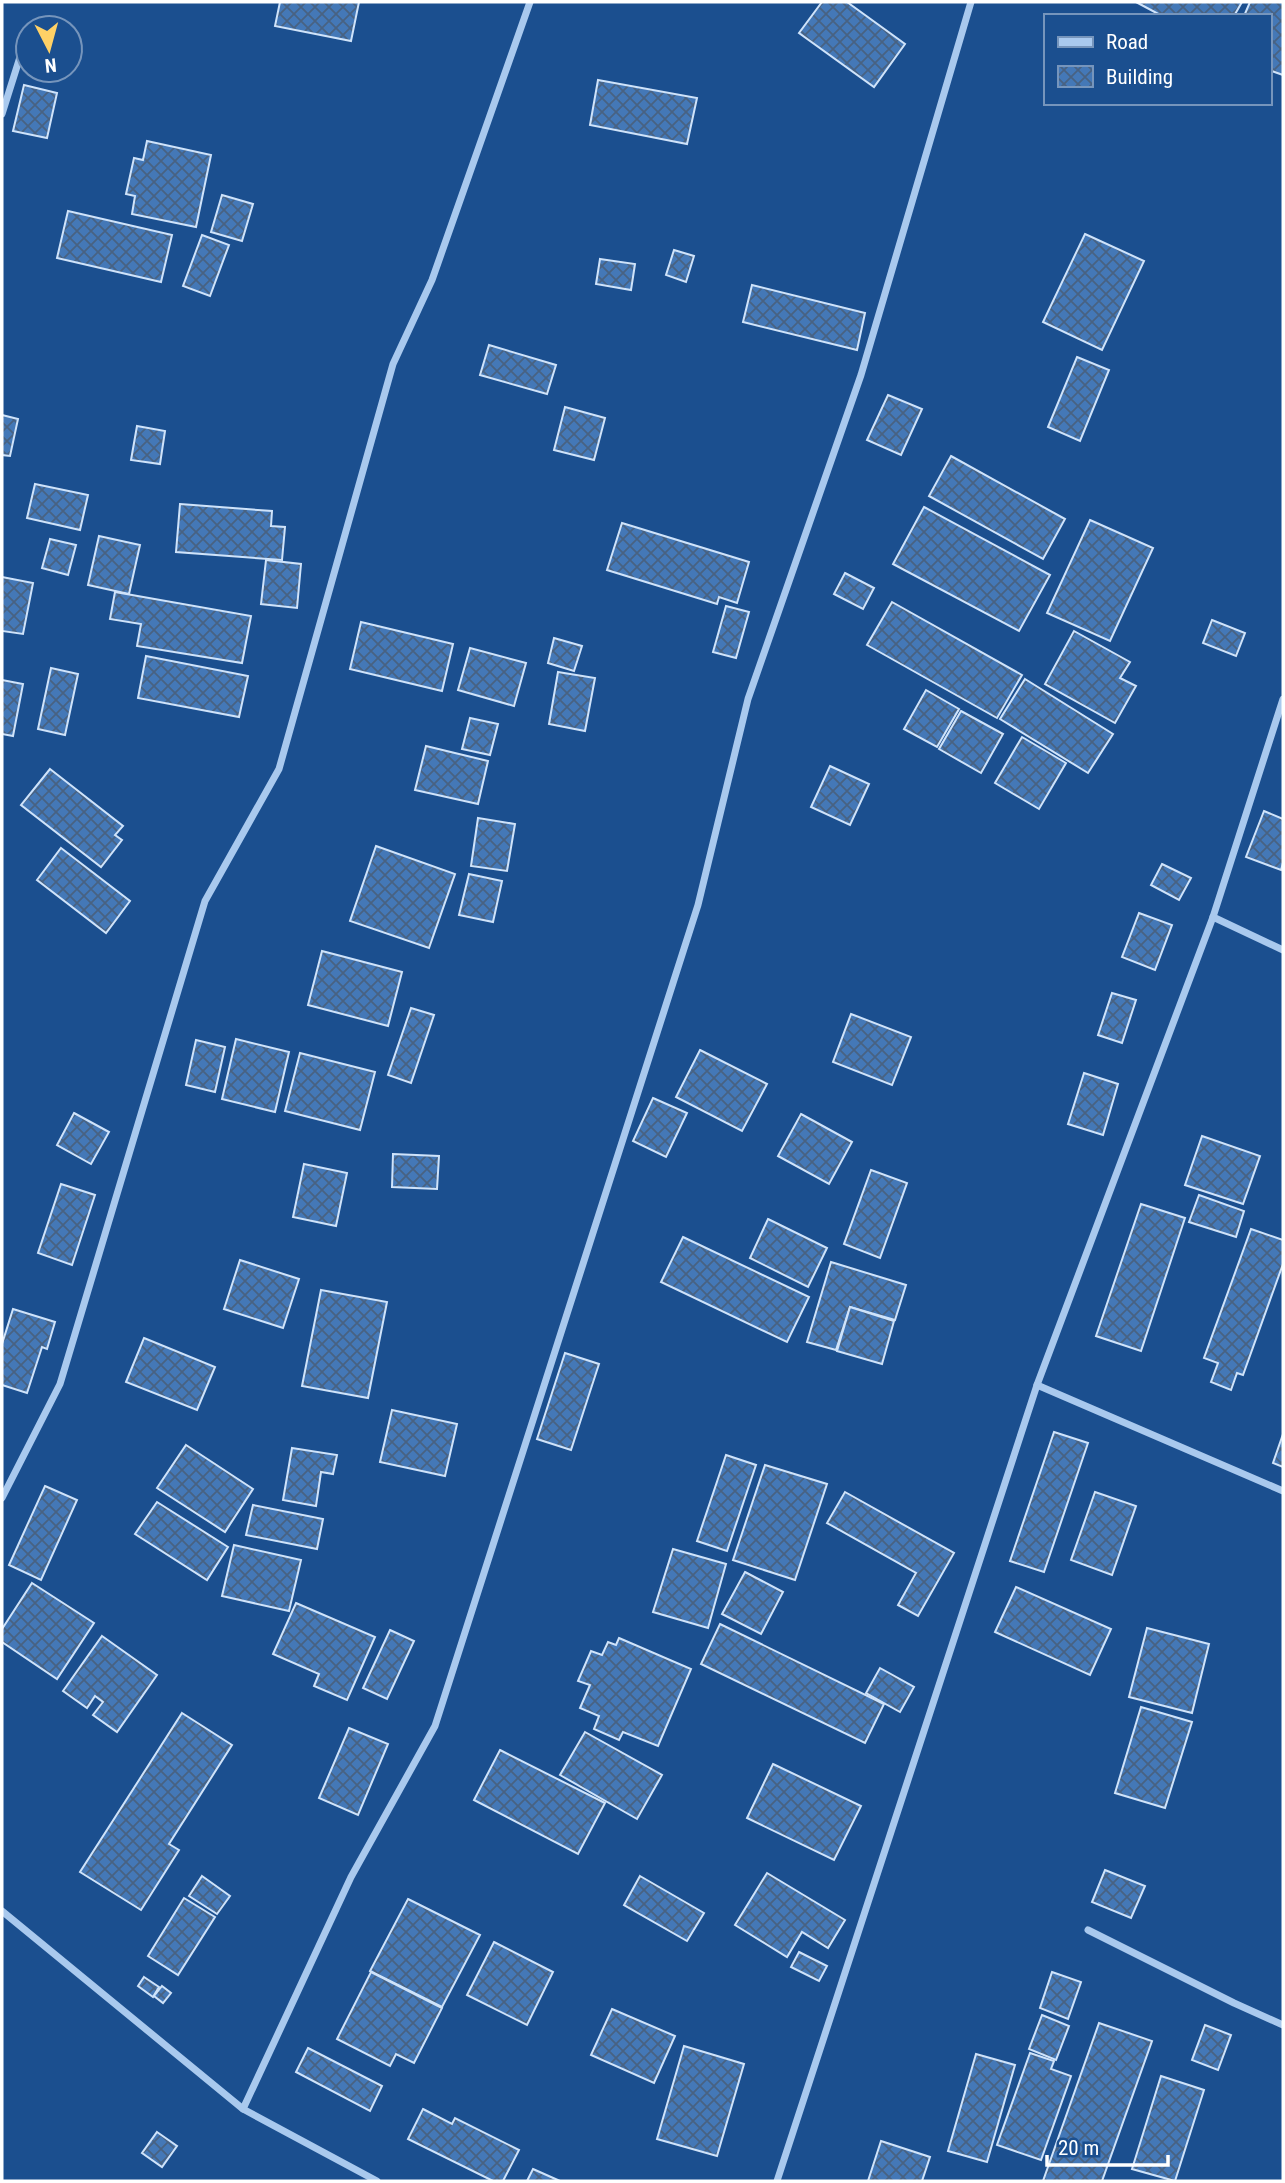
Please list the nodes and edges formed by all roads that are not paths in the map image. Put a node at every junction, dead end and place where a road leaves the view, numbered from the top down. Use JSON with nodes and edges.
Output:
{"nodes":[{"id":1,"x":530,"y":2,"type":"edge"},
{"id":2,"x":971,"y":2,"type":"edge"},
{"id":3,"x":14,"y":76,"type":"edge"},
{"id":4,"x":2,"y":114,"type":"edge"},
{"id":5,"x":1283,"y":699,"type":"edge"},
{"id":6,"x":1213,"y":917,"type":"junction"},
{"id":7,"x":1283,"y":950,"type":"edge"},
{"id":8,"x":1037,"y":1385,"type":"junction"},
{"id":9,"x":1283,"y":1492,"type":"edge"},
{"id":10,"x":2,"y":1498,"type":"edge"},
{"id":11,"x":2,"y":1912,"type":"edge"},
{"id":12,"x":1088,"y":1930,"type":"dead end"},
{"id":13,"x":1283,"y":2025,"type":"edge"},
{"id":14,"x":243,"y":2109,"type":"junction"},
{"id":15,"x":377,"y":2181,"type":"edge"},
{"id":16,"x":777,"y":2181,"type":"edge"}],
"edges":[{"from":1,"to":10,"type":"street"},
{"from":2,"to":14,"type":"street"},
{"from":3,"to":4,"type":"street"},
{"from":5,"to":6,"type":"street"},
{"from":6,"to":7,"type":"street"},
{"from":6,"to":8,"type":"street"},
{"from":8,"to":9,"type":"street"},
{"from":8,"to":16,"type":"street"},
{"from":11,"to":14,"type":"street"},
{"from":12,"to":13,"type":"street"},
{"from":14,"to":15,"type":"street"}]}
